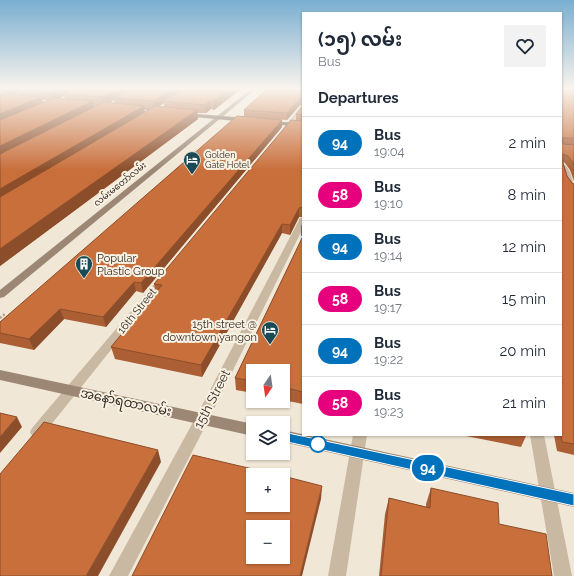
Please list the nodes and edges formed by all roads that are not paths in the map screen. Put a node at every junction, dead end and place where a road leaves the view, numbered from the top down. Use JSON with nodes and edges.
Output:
{"nodes":[{"id":1,"x":219,"y":116,"type":"joint"},
{"id":2,"x":296,"y":116,"type":"edge"},
{"id":3,"x":253,"y":119,"type":"edge"},
{"id":4,"x":260,"y":120,"type":"edge"},
{"id":5,"x":291,"y":122,"type":"junction"},
{"id":6,"x":302,"y":123,"type":"edge"},
{"id":7,"x":280,"y":136,"type":"edge"},
{"id":8,"x":562,"y":145,"type":"edge"},
{"id":9,"x":574,"y":146,"type":"edge"},
{"id":10,"x":562,"y":166,"type":"edge"},
{"id":11,"x":574,"y":189,"type":"edge"},
{"id":12,"x":302,"y":222,"type":"edge"},
{"id":13,"x":170,"y":270,"type":"edge"},
{"id":14,"x":0,"y":295,"type":"edge"},
{"id":15,"x":0,"y":375,"type":"edge"},
{"id":16,"x":72,"y":390,"type":"junction"},
{"id":17,"x":202,"y":419,"type":"junction"},
{"id":18,"x":246,"y":428,"type":"edge"},
{"id":19,"x":360,"y":436,"type":"edge"},
{"id":20,"x":537,"y":436,"type":"edge"},
{"id":21,"x":290,"y":438,"type":"edge"},
{"id":22,"x":31,"y":439,"type":"edge"},
{"id":23,"x":357,"y":452,"type":"junction"},
{"id":24,"x":548,"y":495,"type":"junction"},
{"id":25,"x":574,"y":500,"type":"edge"},
{"id":26,"x":118,"y":576,"type":"edge"},
{"id":27,"x":337,"y":576,"type":"edge"},
{"id":28,"x":563,"y":576,"type":"edge"}],
"edges":[{"from":1,"to":3,"type":"main road"},
{"from":1,"to":14,"type":"main road","name":"လမ်းမတော်လမ်း"},
{"from":2,"to":5,"type":"street"},
{"from":4,"to":5,"type":"main road"},
{"from":5,"to":6,"type":"main road"},
{"from":5,"to":7,"type":"street"},
{"from":8,"to":9,"type":"main road"},
{"from":10,"to":11,"type":"street"},
{"from":12,"to":17,"type":"street","name":"15th Street"},
{"from":13,"to":16,"type":"street","name":"16th Street"},
{"from":15,"to":16,"type":"main road","name":"အနော်ရထာလမ်း"},
{"from":16,"to":17,"type":"main road","name":"အနော်ရထာလမ်း"},
{"from":16,"to":22,"type":"street","name":"16th Street"},
{"from":17,"to":18,"type":"main road","name":"အနော်ရထာလမ်း"},
{"from":17,"to":26,"type":"street","name":"15th Street"},
{"from":19,"to":23,"type":"street"},
{"from":20,"to":24,"type":"street"},
{"from":21,"to":23,"type":"main road"},
{"from":23,"to":24,"type":"main road"},
{"from":23,"to":27,"type":"street"},
{"from":24,"to":25,"type":"main road"},
{"from":24,"to":28,"type":"street"}]}
